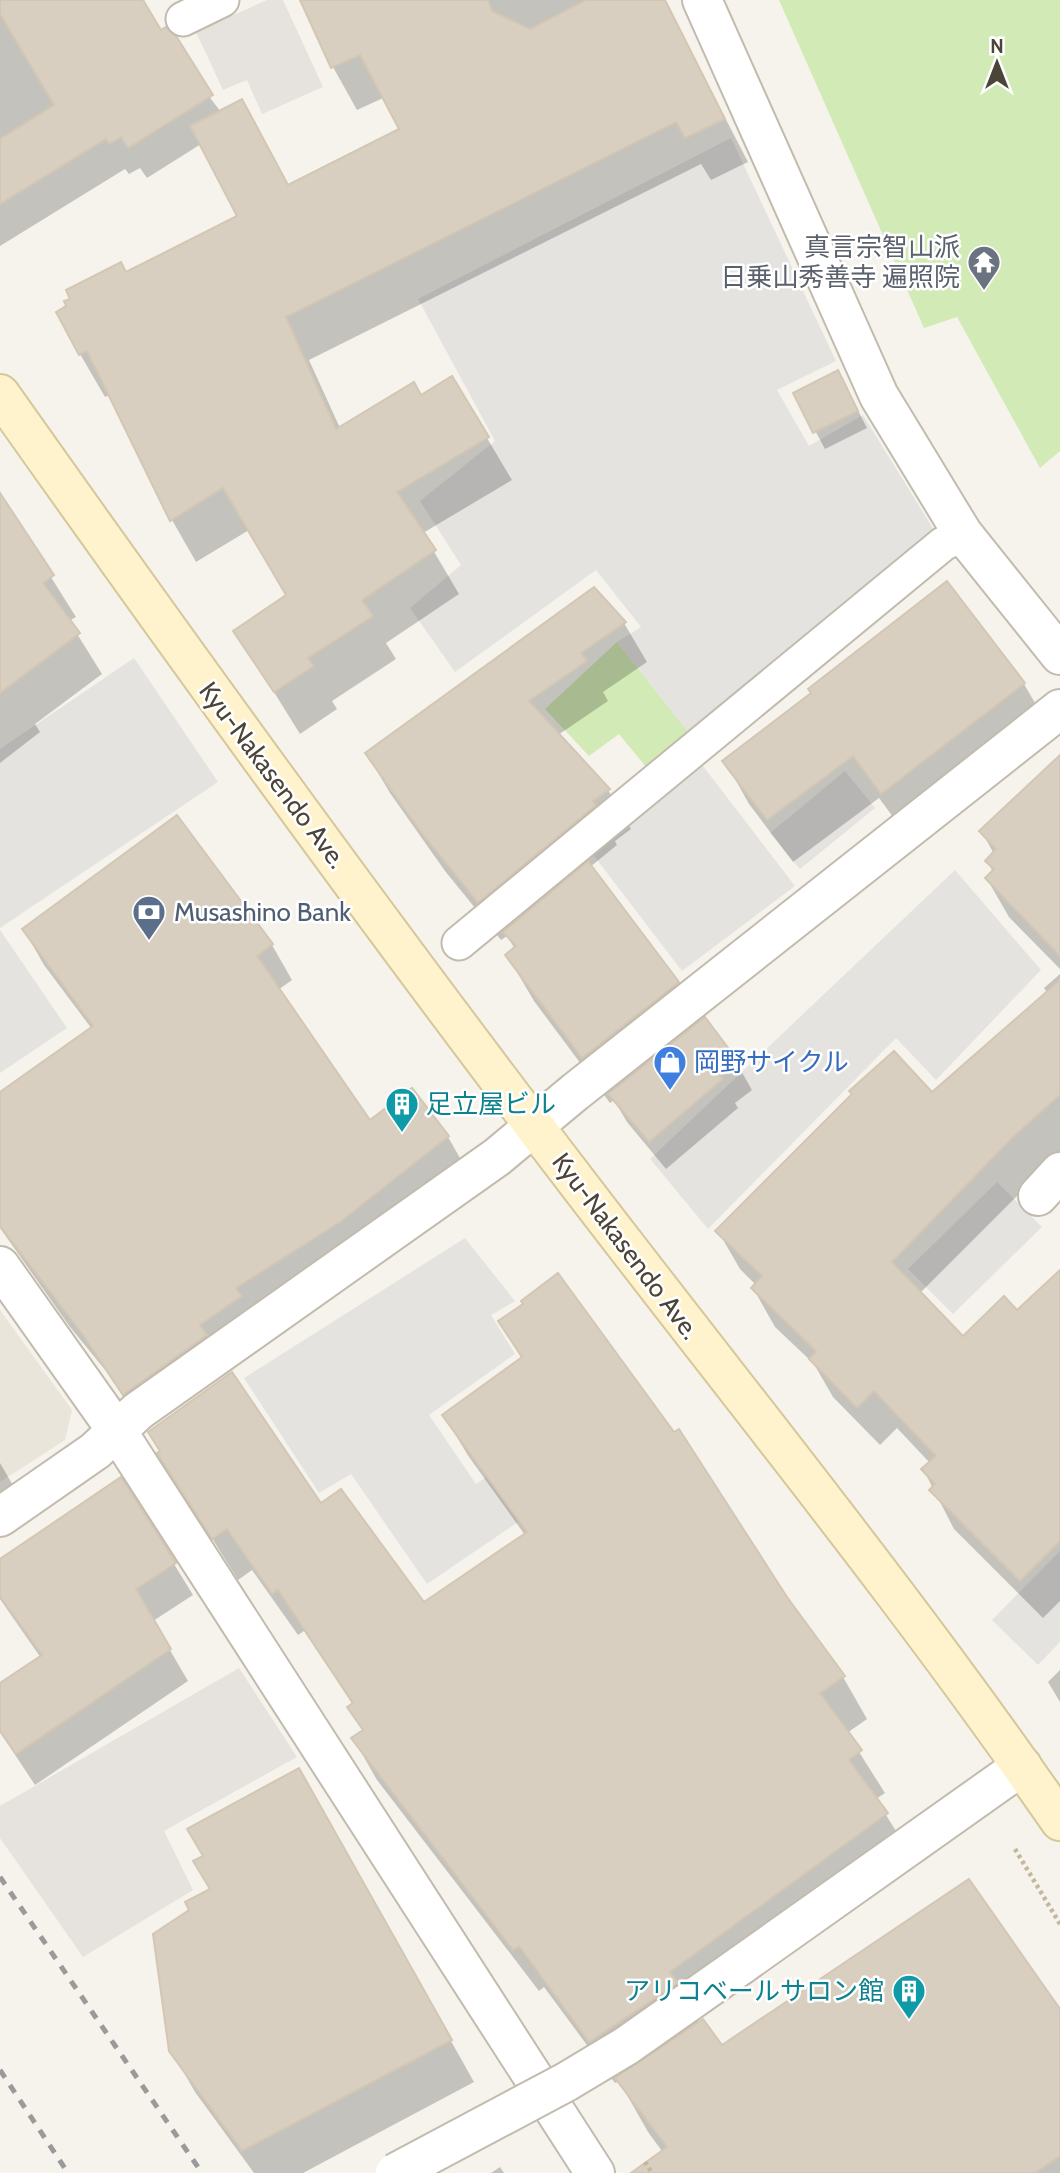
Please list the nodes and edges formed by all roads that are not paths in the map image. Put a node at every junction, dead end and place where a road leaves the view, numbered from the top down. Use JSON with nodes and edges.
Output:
{"nodes":[{"id":1,"x":222,"y":0,"type":"edge"},
{"id":2,"x":702,"y":0,"type":"edge"},
{"id":3,"x":183,"y":19,"type":"dead end"},
{"id":4,"x":0,"y":394,"type":"edge"},
{"id":5,"x":962,"y":534,"type":"junction"},
{"id":6,"x":1060,"y":655,"type":"edge"},
{"id":7,"x":1060,"y":709,"type":"edge"},
{"id":8,"x":459,"y":943,"type":"dead end"},
{"id":9,"x":536,"y":1128,"type":"junction"},
{"id":10,"x":0,"y":1266,"type":"edge"},
{"id":11,"x":117,"y":1431,"type":"junction"},
{"id":12,"x":0,"y":1517,"type":"edge"},
{"id":13,"x":1022,"y":1766,"type":"junction"},
{"id":14,"x":1060,"y":1821,"type":"edge"},
{"id":15,"x":395,"y":2173,"type":"edge"},
{"id":16,"x":594,"y":2173,"type":"edge"}],
"edges":[{"from":1,"to":3,"type":"lane"},
{"from":2,"to":5,"type":"street"},
{"from":4,"to":9,"type":"main road","name":"Kyu-Nakasendo Ave."},
{"from":5,"to":6,"type":"street"},
{"from":5,"to":8,"type":"lane"},
{"from":7,"to":9,"type":"street"},
{"from":9,"to":11,"type":"street"},
{"from":9,"to":13,"type":"main road","name":"Kyu-Nakasendo Ave."},
{"from":10,"to":11,"type":"street"},
{"from":11,"to":12,"type":"street"},
{"from":11,"to":16,"type":"street"},
{"from":13,"to":14,"type":"main road","name":"Kyu-Nakasendo Ave."},
{"from":13,"to":15,"type":"street","bridge":true}]}
